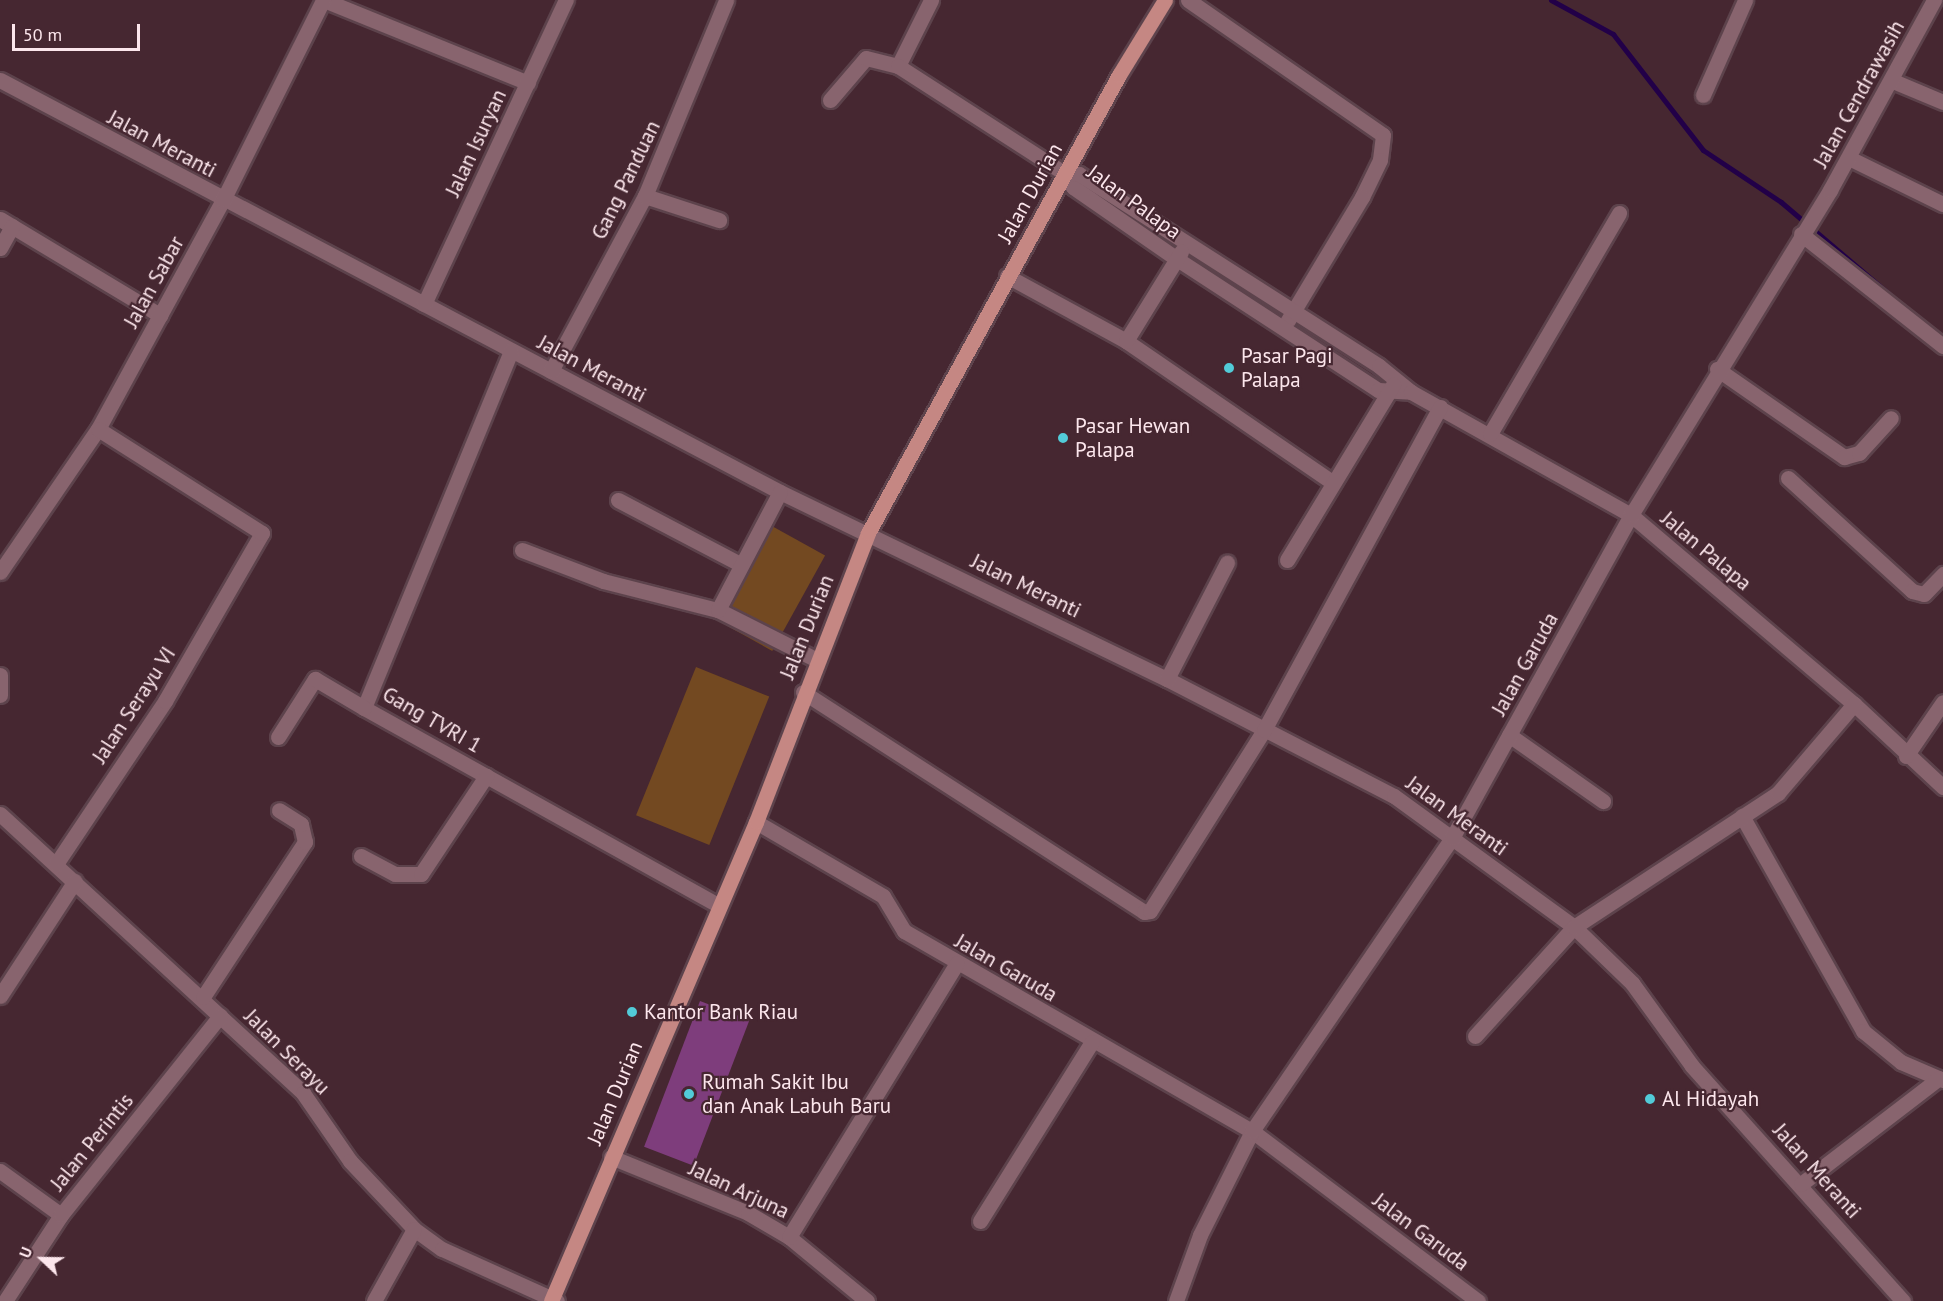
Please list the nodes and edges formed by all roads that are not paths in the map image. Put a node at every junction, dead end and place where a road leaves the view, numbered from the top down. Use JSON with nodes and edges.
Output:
{"nodes":[{"id":1,"x":323,"y":0,"type":"edge"},
{"id":2,"x":566,"y":0,"type":"edge"},
{"id":3,"x":726,"y":0,"type":"edge"},
{"id":4,"x":931,"y":0,"type":"edge"},
{"id":5,"x":1166,"y":0,"type":"edge"},
{"id":6,"x":1188,"y":0,"type":"edge"},
{"id":7,"x":1745,"y":0,"type":"edge"},
{"id":8,"x":1934,"y":0,"type":"edge"},
{"id":9,"x":898,"y":66,"type":"junction"},
{"id":10,"x":0,"y":80,"type":"edge"},
{"id":11,"x":1893,"y":81,"type":"junction"},
{"id":12,"x":528,"y":83,"type":"junction"},
{"id":13,"x":1702,"y":95,"type":"dead end"},
{"id":14,"x":830,"y":100,"type":"dead end"},
{"id":15,"x":1943,"y":102,"type":"edge"},
{"id":16,"x":1849,"y":159,"type":"junction"},
{"id":17,"x":1064,"y":174,"type":"junction"},
{"id":18,"x":645,"y":196,"type":"junction"},
{"id":19,"x":223,"y":200,"type":"junction"},
{"id":20,"x":1943,"y":204,"type":"edge"},
{"id":21,"x":1819,"y":206,"type":"joint"},
{"id":22,"x":1619,"y":213,"type":"dead end"},
{"id":23,"x":719,"y":220,"type":"dead end"},
{"id":24,"x":6,"y":223,"type":"edge"},
{"id":25,"x":1802,"y":232,"type":"junction"},
{"id":26,"x":1186,"y":244,"type":"junction"},
{"id":27,"x":0,"y":248,"type":"edge"},
{"id":28,"x":1177,"y":259,"type":"junction"},
{"id":29,"x":1007,"y":276,"type":"junction"},
{"id":30,"x":424,"y":304,"type":"junction"},
{"id":31,"x":1293,"y":314,"type":"junction"},
{"id":32,"x":160,"y":315,"type":"junction"},
{"id":33,"x":1283,"y":327,"type":"junction"},
{"id":34,"x":1126,"y":341,"type":"junction"},
{"id":35,"x":1943,"y":346,"type":"edge"},
{"id":36,"x":511,"y":351,"type":"junction"},
{"id":37,"x":1717,"y":369,"type":"junction"},
{"id":38,"x":550,"y":371,"type":"junction"},
{"id":39,"x":1392,"y":386,"type":"junction"},
{"id":40,"x":1440,"y":407,"type":"junction"},
{"id":41,"x":1892,"y":418,"type":"dead end"},
{"id":42,"x":98,"y":429,"type":"junction"},
{"id":43,"x":1490,"y":434,"type":"junction"},
{"id":44,"x":1788,"y":478,"type":"dead end"},
{"id":45,"x":1334,"y":483,"type":"junction"},
{"id":46,"x":780,"y":492,"type":"junction"},
{"id":47,"x":618,"y":500,"type":"dead end"},
{"id":48,"x":1631,"y":515,"type":"junction"},
{"id":49,"x":868,"y":533,"type":"junction"},
{"id":50,"x":522,"y":550,"type":"dead end"},
{"id":51,"x":1287,"y":560,"type":"dead end"},
{"id":52,"x":1227,"y":563,"type":"dead end"},
{"id":53,"x":740,"y":564,"type":"junction"},
{"id":54,"x":0,"y":572,"type":"edge"},
{"id":55,"x":1943,"y":574,"type":"edge"},
{"id":56,"x":718,"y":610,"type":"junction"},
{"id":57,"x":817,"y":660,"type":"junction"},
{"id":58,"x":0,"y":675,"type":"edge"},
{"id":59,"x":1167,"y":679,"type":"junction"},
{"id":60,"x":803,"y":692,"type":"junction"},
{"id":61,"x":0,"y":695,"type":"edge"},
{"id":62,"x":1943,"y":702,"type":"edge"},
{"id":63,"x":1854,"y":704,"type":"junction"},
{"id":64,"x":364,"y":708,"type":"junction"},
{"id":65,"x":1264,"y":730,"type":"junction"},
{"id":66,"x":1509,"y":735,"type":"junction"},
{"id":67,"x":278,"y":737,"type":"dead end"},
{"id":68,"x":1906,"y":756,"type":"junction"},
{"id":69,"x":486,"y":776,"type":"junction"},
{"id":70,"x":1943,"y":787,"type":"edge"},
{"id":71,"x":1603,"y":801,"type":"dead end"},
{"id":72,"x":279,"y":810,"type":"dead end"},
{"id":73,"x":1742,"y":816,"type":"junction"},
{"id":74,"x":2,"y":820,"type":"edge"},
{"id":75,"x":756,"y":822,"type":"junction"},
{"id":76,"x":1452,"y":838,"type":"junction"},
{"id":77,"x":361,"y":856,"type":"dead end"},
{"id":78,"x":56,"y":864,"type":"junction"},
{"id":79,"x":75,"y":881,"type":"junction"},
{"id":80,"x":718,"y":905,"type":"junction"},
{"id":81,"x":1574,"y":927,"type":"junction"},
{"id":82,"x":957,"y":963,"type":"junction"},
{"id":83,"x":0,"y":996,"type":"edge"},
{"id":84,"x":203,"y":998,"type":"junction"},
{"id":85,"x":220,"y":1016,"type":"junction"},
{"id":86,"x":1475,"y":1036,"type":"dead end"},
{"id":87,"x":1092,"y":1042,"type":"junction"},
{"id":88,"x":1941,"y":1079,"type":"edge"},
{"id":89,"x":1252,"y":1131,"type":"junction"},
{"id":90,"x":610,"y":1157,"type":"junction"},
{"id":91,"x":0,"y":1171,"type":"edge"},
{"id":92,"x":1801,"y":1184,"type":"junction"},
{"id":93,"x":61,"y":1215,"type":"junction"},
{"id":94,"x":980,"y":1221,"type":"dead end"},
{"id":95,"x":414,"y":1229,"type":"junction"},
{"id":96,"x":789,"y":1237,"type":"junction"},
{"id":97,"x":553,"y":1300,"type":"edge"},
{"id":98,"x":5,"y":1301,"type":"edge"},
{"id":99,"x":374,"y":1301,"type":"edge"},
{"id":100,"x":867,"y":1301,"type":"edge"},
{"id":101,"x":1176,"y":1301,"type":"edge"},
{"id":102,"x":1478,"y":1301,"type":"edge"},
{"id":103,"x":1903,"y":1301,"type":"edge"}],
"edges":[{"from":1,"to":12,"type":"street"},
{"from":1,"to":19,"type":"street","name":"Jalan Sabar"},
{"from":2,"to":12,"type":"street","name":"Jalan Isuryan"},
{"from":3,"to":18,"type":"street","name":"Gang Panduan"},
{"from":4,"to":9,"type":"street"},
{"from":5,"to":17,"type":"main road","name":"Jalan Durian"},
{"from":6,"to":31,"type":"street"},
{"from":7,"to":13,"type":"street"},
{"from":8,"to":11,"type":"street","name":"Jalan Cendrawasih"},
{"from":9,"to":14,"type":"street"},
{"from":9,"to":17,"type":"street"},
{"from":10,"to":19,"type":"street","name":"Jalan Meranti"},
{"from":11,"to":15,"type":"street"},
{"from":11,"to":16,"type":"street","name":"Jalan Cendrawasih"},
{"from":12,"to":30,"type":"street","name":"Jalan Isuryan"},
{"from":16,"to":20,"type":"street"},
{"from":16,"to":21,"type":"street","name":"Jalan Cendrawasih"},
{"from":17,"to":26,"type":"street","name":"Jalan Palapa"},
{"from":17,"to":28,"type":"street","name":"Jalan Palapa"},
{"from":17,"to":29,"type":"main road","name":"Jalan Durian"},
{"from":18,"to":23,"type":"street"},
{"from":18,"to":38,"type":"street","name":"Gang Panduan"},
{"from":19,"to":30,"type":"street","name":"Jalan Meranti"},
{"from":19,"to":32,"type":"street","name":"Jalan Sabar"},
{"from":21,"to":25,"type":"street","name":"Jalan Garuda"},
{"from":22,"to":43,"type":"street"},
{"from":24,"to":27,"type":"street"},
{"from":24,"to":32,"type":"street"},
{"from":25,"to":35,"type":"street"},
{"from":25,"to":37,"type":"street","name":"Jalan Garuda"},
{"from":26,"to":28,"type":"street"},
{"from":26,"to":31,"type":"street","name":"Jalan Palapa"},
{"from":28,"to":33,"type":"street","name":"Jalan Palapa"},
{"from":28,"to":34,"type":"street"},
{"from":29,"to":34,"type":"street"},
{"from":29,"to":49,"type":"main road","name":"Jalan Durian"},
{"from":30,"to":36,"type":"street","name":"Jalan Meranti"},
{"from":31,"to":33,"type":"street"},
{"from":31,"to":39,"type":"street","name":"Jalan Palapa"},
{"from":32,"to":42,"type":"street","name":"Jalan Sabar"},
{"from":33,"to":39,"type":"street","name":"Jalan Palapa"},
{"from":34,"to":45,"type":"street"},
{"from":36,"to":38,"type":"street","name":"Jalan Meranti"},
{"from":36,"to":64,"type":"street","name":"Gang TVRI 1"},
{"from":37,"to":41,"type":"street"},
{"from":37,"to":48,"type":"street","name":"Jalan Garuda"},
{"from":38,"to":46,"type":"street","name":"Jalan Meranti"},
{"from":39,"to":40,"type":"street","name":"Jalan Palapa"},
{"from":39,"to":45,"type":"street"},
{"from":40,"to":43,"type":"street","name":"Jalan Palapa"},
{"from":40,"to":65,"type":"street"},
{"from":42,"to":54,"type":"street","name":"Jalan Sabar"},
{"from":42,"to":78,"type":"street","name":"Jalan Serayu VI"},
{"from":43,"to":48,"type":"street","name":"Jalan Palapa"},
{"from":44,"to":55,"type":"street"},
{"from":45,"to":51,"type":"street"},
{"from":46,"to":49,"type":"street","name":"Jalan Meranti"},
{"from":46,"to":53,"type":"street"},
{"from":47,"to":53,"type":"street"},
{"from":48,"to":63,"type":"street","name":"Jalan Palapa"},
{"from":48,"to":66,"type":"street","name":"Jalan Garuda"},
{"from":49,"to":57,"type":"main road","name":"Jalan Durian"},
{"from":49,"to":59,"type":"street","name":"Jalan Meranti"},
{"from":50,"to":56,"type":"street"},
{"from":52,"to":59,"type":"street"},
{"from":53,"to":56,"type":"street"},
{"from":56,"to":57,"type":"street"},
{"from":57,"to":60,"type":"main road","name":"Jalan Durian"},
{"from":58,"to":61,"type":"street"},
{"from":59,"to":65,"type":"street","name":"Jalan Meranti"},
{"from":60,"to":65,"type":"street"},
{"from":60,"to":75,"type":"main road","name":"Jalan Durian"},
{"from":62,"to":68,"type":"street"},
{"from":63,"to":68,"type":"street","name":"Jalan Palapa"},
{"from":63,"to":73,"type":"street"},
{"from":64,"to":67,"type":"street"},
{"from":64,"to":69,"type":"street","name":"Gang TVRI 1"},
{"from":65,"to":76,"type":"street","name":"Jalan Meranti"},
{"from":66,"to":71,"type":"street"},
{"from":66,"to":76,"type":"street","name":"Jalan Garuda"},
{"from":68,"to":70,"type":"street","name":"Jalan Palapa"},
{"from":69,"to":77,"type":"street"},
{"from":69,"to":80,"type":"street","name":"Gang TVRI 1"},
{"from":72,"to":84,"type":"street"},
{"from":73,"to":81,"type":"street"},
{"from":73,"to":88,"type":"street"},
{"from":74,"to":78,"type":"street","name":"Jalan Serayu"},
{"from":75,"to":80,"type":"main road","name":"Jalan Durian"},
{"from":75,"to":82,"type":"street","name":"Jalan Garuda"},
{"from":76,"to":81,"type":"street","name":"Jalan Meranti"},
{"from":76,"to":89,"type":"street","name":"Jalan Garuda"},
{"from":78,"to":79,"type":"street","name":"Jalan Serayu"},
{"from":79,"to":83,"type":"street"},
{"from":79,"to":84,"type":"street","name":"Jalan Serayu"},
{"from":80,"to":90,"type":"main road","name":"Jalan Durian"},
{"from":81,"to":86,"type":"street"},
{"from":81,"to":92,"type":"street","name":"Jalan Meranti"},
{"from":82,"to":87,"type":"street","name":"Jalan Garuda"},
{"from":82,"to":96,"type":"street"},
{"from":84,"to":85,"type":"street","name":"Jalan Serayu"},
{"from":85,"to":93,"type":"street","name":"Jalan Perintis"},
{"from":85,"to":95,"type":"street","name":"Jalan Serayu"},
{"from":87,"to":89,"type":"street","name":"Jalan Garuda"},
{"from":87,"to":94,"type":"street"},
{"from":88,"to":92,"type":"street"},
{"from":89,"to":101,"type":"street","name":"Jalan Garuda"},
{"from":89,"to":102,"type":"street","name":"Jalan Garuda"},
{"from":90,"to":96,"type":"street","name":"Jalan Arjuna"},
{"from":90,"to":97,"type":"main road","name":"Jalan Durian"},
{"from":91,"to":93,"type":"street"},
{"from":92,"to":103,"type":"street","name":"Jalan Meranti"},
{"from":93,"to":98,"type":"street","name":"Jalan Perintis"},
{"from":95,"to":97,"type":"street","name":"Jalan Serayu"},
{"from":95,"to":99,"type":"street"},
{"from":96,"to":100,"type":"street","name":"Jalan Arjuna"}]}
